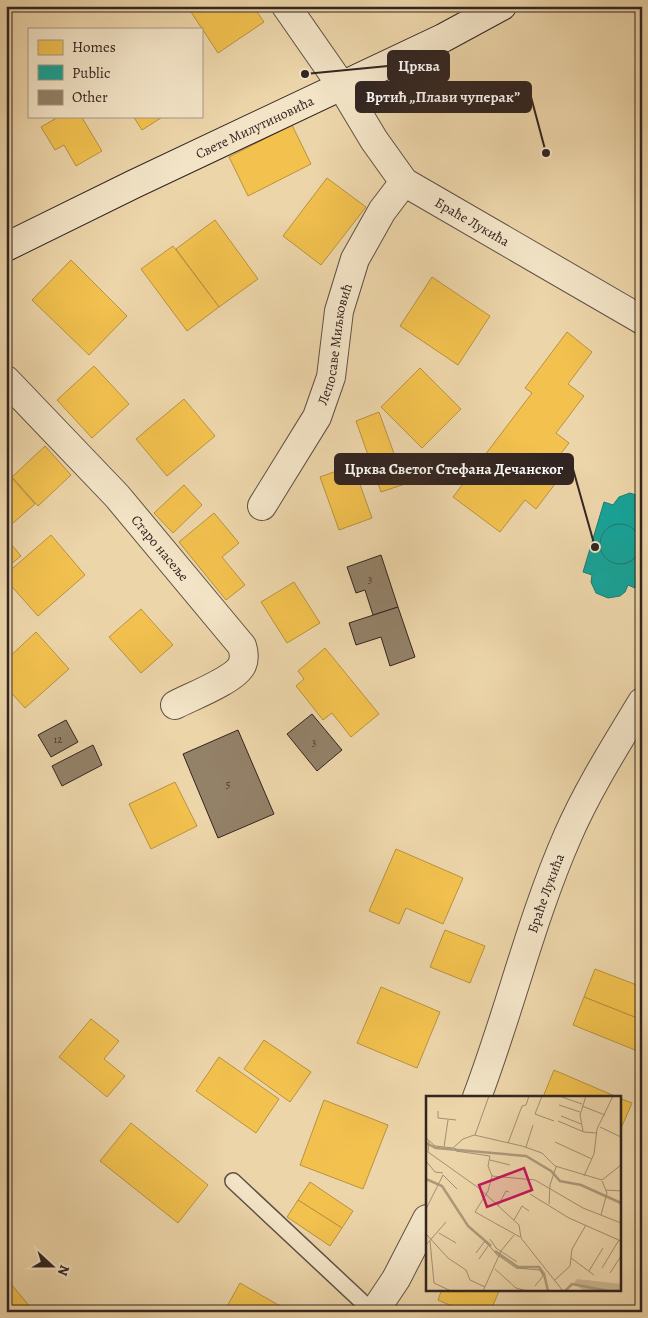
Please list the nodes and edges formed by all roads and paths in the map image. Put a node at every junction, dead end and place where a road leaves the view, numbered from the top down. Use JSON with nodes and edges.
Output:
{"nodes":[{"id":1,"x":286,"y":6,"type":"edge"},
{"id":2,"x":502,"y":6,"type":"edge"},
{"id":3,"x":341,"y":85,"type":"junction"},
{"id":4,"x":404,"y":182,"type":"junction"},
{"id":5,"x":6,"y":247,"type":"edge"},
{"id":6,"x":642,"y":320,"type":"edge"},
{"id":7,"x":6,"y":380,"type":"edge"},
{"id":8,"x":262,"y":506,"type":"dead end"},
{"id":9,"x":642,"y":702,"type":"edge"},
{"id":10,"x":174,"y":705,"type":"dead end"},
{"id":11,"x":478,"y":1096,"type":"edge"},
{"id":12,"x":233,"y":1181,"type":"dead end"},
{"id":13,"x":426,"y":1221,"type":"edge"},
{"id":14,"x":373,"y":1312,"type":"edge"}],
"edges":[{"from":1,"to":3,"type":"street","name":"Браће Лукића"},
{"from":2,"to":3,"type":"street","name":"Свете Милутиновића"},
{"from":3,"to":4,"type":"street","name":"Браће Лукића"},
{"from":3,"to":5,"type":"street","name":"Свете Милутиновића"},
{"from":4,"to":6,"type":"street","name":"Браће Лукића"},
{"from":4,"to":8,"type":"street","name":"Лепосаве Миљковић"},
{"from":7,"to":10,"type":"street","name":"Старо насеље"},
{"from":9,"to":11,"type":"street","name":"Браће Лукића"},
{"from":12,"to":14,"type":"lane"},
{"from":13,"to":14,"type":"street"}]}
